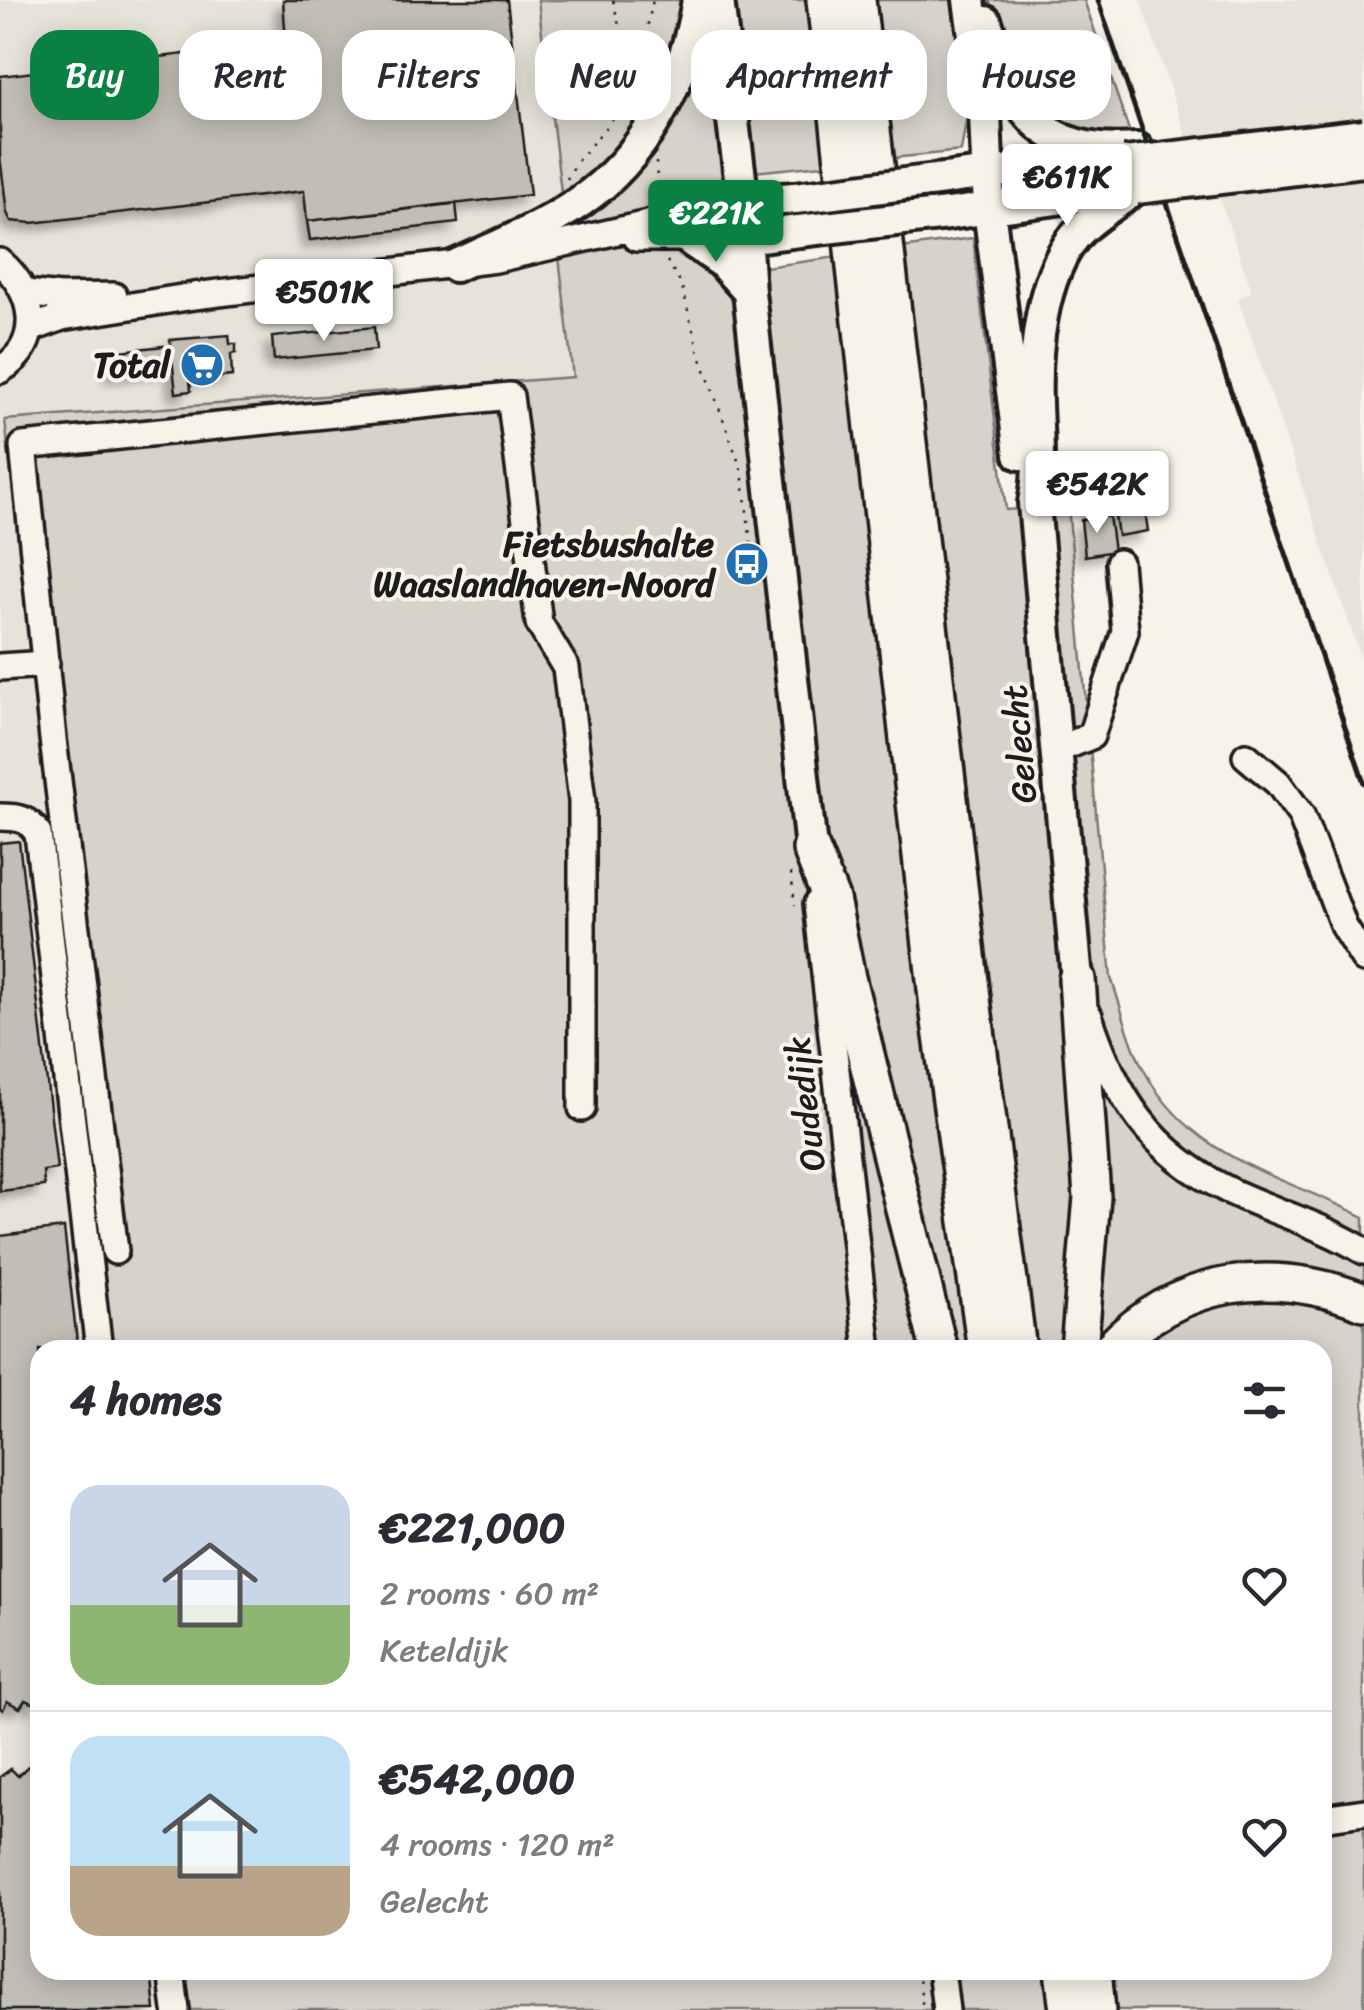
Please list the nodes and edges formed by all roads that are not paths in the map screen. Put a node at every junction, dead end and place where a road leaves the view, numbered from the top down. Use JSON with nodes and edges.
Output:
{"nodes":[{"id":1,"x":698,"y":0,"type":"edge"},
{"id":2,"x":718,"y":0,"type":"edge"},
{"id":3,"x":825,"y":0,"type":"edge"},
{"id":4,"x":857,"y":0,"type":"edge"},
{"id":5,"x":968,"y":0,"type":"edge"},
{"id":6,"x":980,"y":0,"type":"edge"},
{"id":7,"x":1364,"y":135,"type":"edge"},
{"id":8,"x":1364,"y":161,"type":"edge"},
{"id":9,"x":1128,"y":167,"type":"junction"},
{"id":10,"x":986,"y":173,"type":"junction"},
{"id":11,"x":743,"y":202,"type":"junction"},
{"id":12,"x":990,"y":210,"type":"junction"},
{"id":13,"x":744,"y":238,"type":"junction"},
{"id":14,"x":676,"y":246,"type":"junction"},
{"id":15,"x":546,"y":247,"type":"junction"},
{"id":16,"x":0,"y":262,"type":"edge"},
{"id":17,"x":454,"y":266,"type":"junction"},
{"id":18,"x":749,"y":292,"type":"junction"},
{"id":19,"x":26,"y":293,"type":"junction"},
{"id":20,"x":194,"y":296,"type":"junction"},
{"id":21,"x":30,"y":329,"type":"junction"},
{"id":22,"x":0,"y":370,"type":"edge"},
{"id":23,"x":1034,"y":503,"type":"junction"},
{"id":24,"x":1119,"y":564,"type":"dead end"},
{"id":25,"x":46,"y":664,"type":"junction"},
{"id":26,"x":0,"y":667,"type":"edge"},
{"id":27,"x":1057,"y":750,"type":"junction"},
{"id":28,"x":1246,"y":756,"type":"dead end"},
{"id":29,"x":0,"y":817,"type":"edge"},
{"id":30,"x":800,"y":859,"type":"junction"},
{"id":31,"x":1364,"y":960,"type":"edge"},
{"id":32,"x":1077,"y":979,"type":"junction"},
{"id":33,"x":582,"y":1108,"type":"dead end"},
{"id":34,"x":116,"y":1250,"type":"dead end"},
{"id":35,"x":1364,"y":1251,"type":"edge"},
{"id":36,"x":1364,"y":1302,"type":"edge"},
{"id":37,"x":98,"y":1340,"type":"edge"},
{"id":38,"x":867,"y":1340,"type":"edge"},
{"id":39,"x":937,"y":1340,"type":"edge"},
{"id":40,"x":985,"y":1340,"type":"edge"},
{"id":41,"x":1017,"y":1340,"type":"edge"},
{"id":42,"x":1080,"y":1340,"type":"edge"},
{"id":43,"x":1122,"y":1340,"type":"edge"},
{"id":44,"x":1364,"y":1812,"type":"edge"},
{"id":45,"x":1332,"y":1817,"type":"edge"},
{"id":46,"x":173,"y":1980,"type":"edge"},
{"id":47,"x":942,"y":1980,"type":"edge"},
{"id":48,"x":1064,"y":1980,"type":"edge"},
{"id":49,"x":1094,"y":1980,"type":"edge"},
{"id":50,"x":176,"y":2010,"type":"edge"},
{"id":51,"x":946,"y":2010,"type":"edge"},
{"id":52,"x":1068,"y":2010,"type":"edge"},
{"id":53,"x":1098,"y":2010,"type":"edge"}],
"edges":[{"from":1,"to":17,"type":"main road"},
{"from":2,"to":11,"type":"main road"},
{"from":3,"to":40,"type":"highway"},
{"from":4,"to":41,"type":"highway"},
{"from":5,"to":10,"type":"main road"},
{"from":6,"to":9,"type":"main road"},
{"from":7,"to":9,"type":"main road","bridge":true},
{"from":8,"to":9,"type":"main road","bridge":true},
{"from":9,"to":10,"type":"main road"},
{"from":9,"to":12,"type":"main road"},
{"from":9,"to":23,"type":"main road"},
{"from":10,"to":11,"type":"main road","bridge":true},
{"from":10,"to":12,"type":"main road"},
{"from":11,"to":13,"type":"main road"},
{"from":11,"to":15,"type":"street"},
{"from":12,"to":13,"type":"main road","bridge":true},
{"from":12,"to":23,"type":"main road"},
{"from":13,"to":14,"type":"street"},
{"from":13,"to":18,"type":"main road"},
{"from":14,"to":15,"type":"street"},
{"from":14,"to":18,"type":"main road"},
{"from":15,"to":17,"type":"street"},
{"from":16,"to":19,"type":"street"},
{"from":17,"to":20,"type":"street"},
{"from":18,"to":30,"type":"main road"},
{"from":19,"to":20,"type":"street"},
{"from":19,"to":21,"type":"street"},
{"from":20,"to":21,"type":"street"},
{"from":21,"to":22,"type":"street"},
{"from":23,"to":27,"type":"main road","name":"Gelecht"},
{"from":24,"to":27,"type":"street"},
{"from":25,"to":26,"type":"street"},
{"from":25,"to":33,"type":"street"},
{"from":25,"to":34,"type":"street"},
{"from":27,"to":32,"type":"main road","name":"Gelecht"},
{"from":28,"to":31,"type":"street"},
{"from":29,"to":37,"type":"street"},
{"from":30,"to":38,"type":"street","name":"Oudedijk"},
{"from":30,"to":39,"type":"highway"},
{"from":32,"to":35,"type":"street"},
{"from":32,"to":42,"type":"highway"},
{"from":36,"to":43,"type":"highway"},
{"from":44,"to":45,"type":"street"},
{"from":46,"to":50,"type":"street"},
{"from":47,"to":51,"type":"street"},
{"from":48,"to":52,"type":"highway"},
{"from":49,"to":53,"type":"highway"}]}
